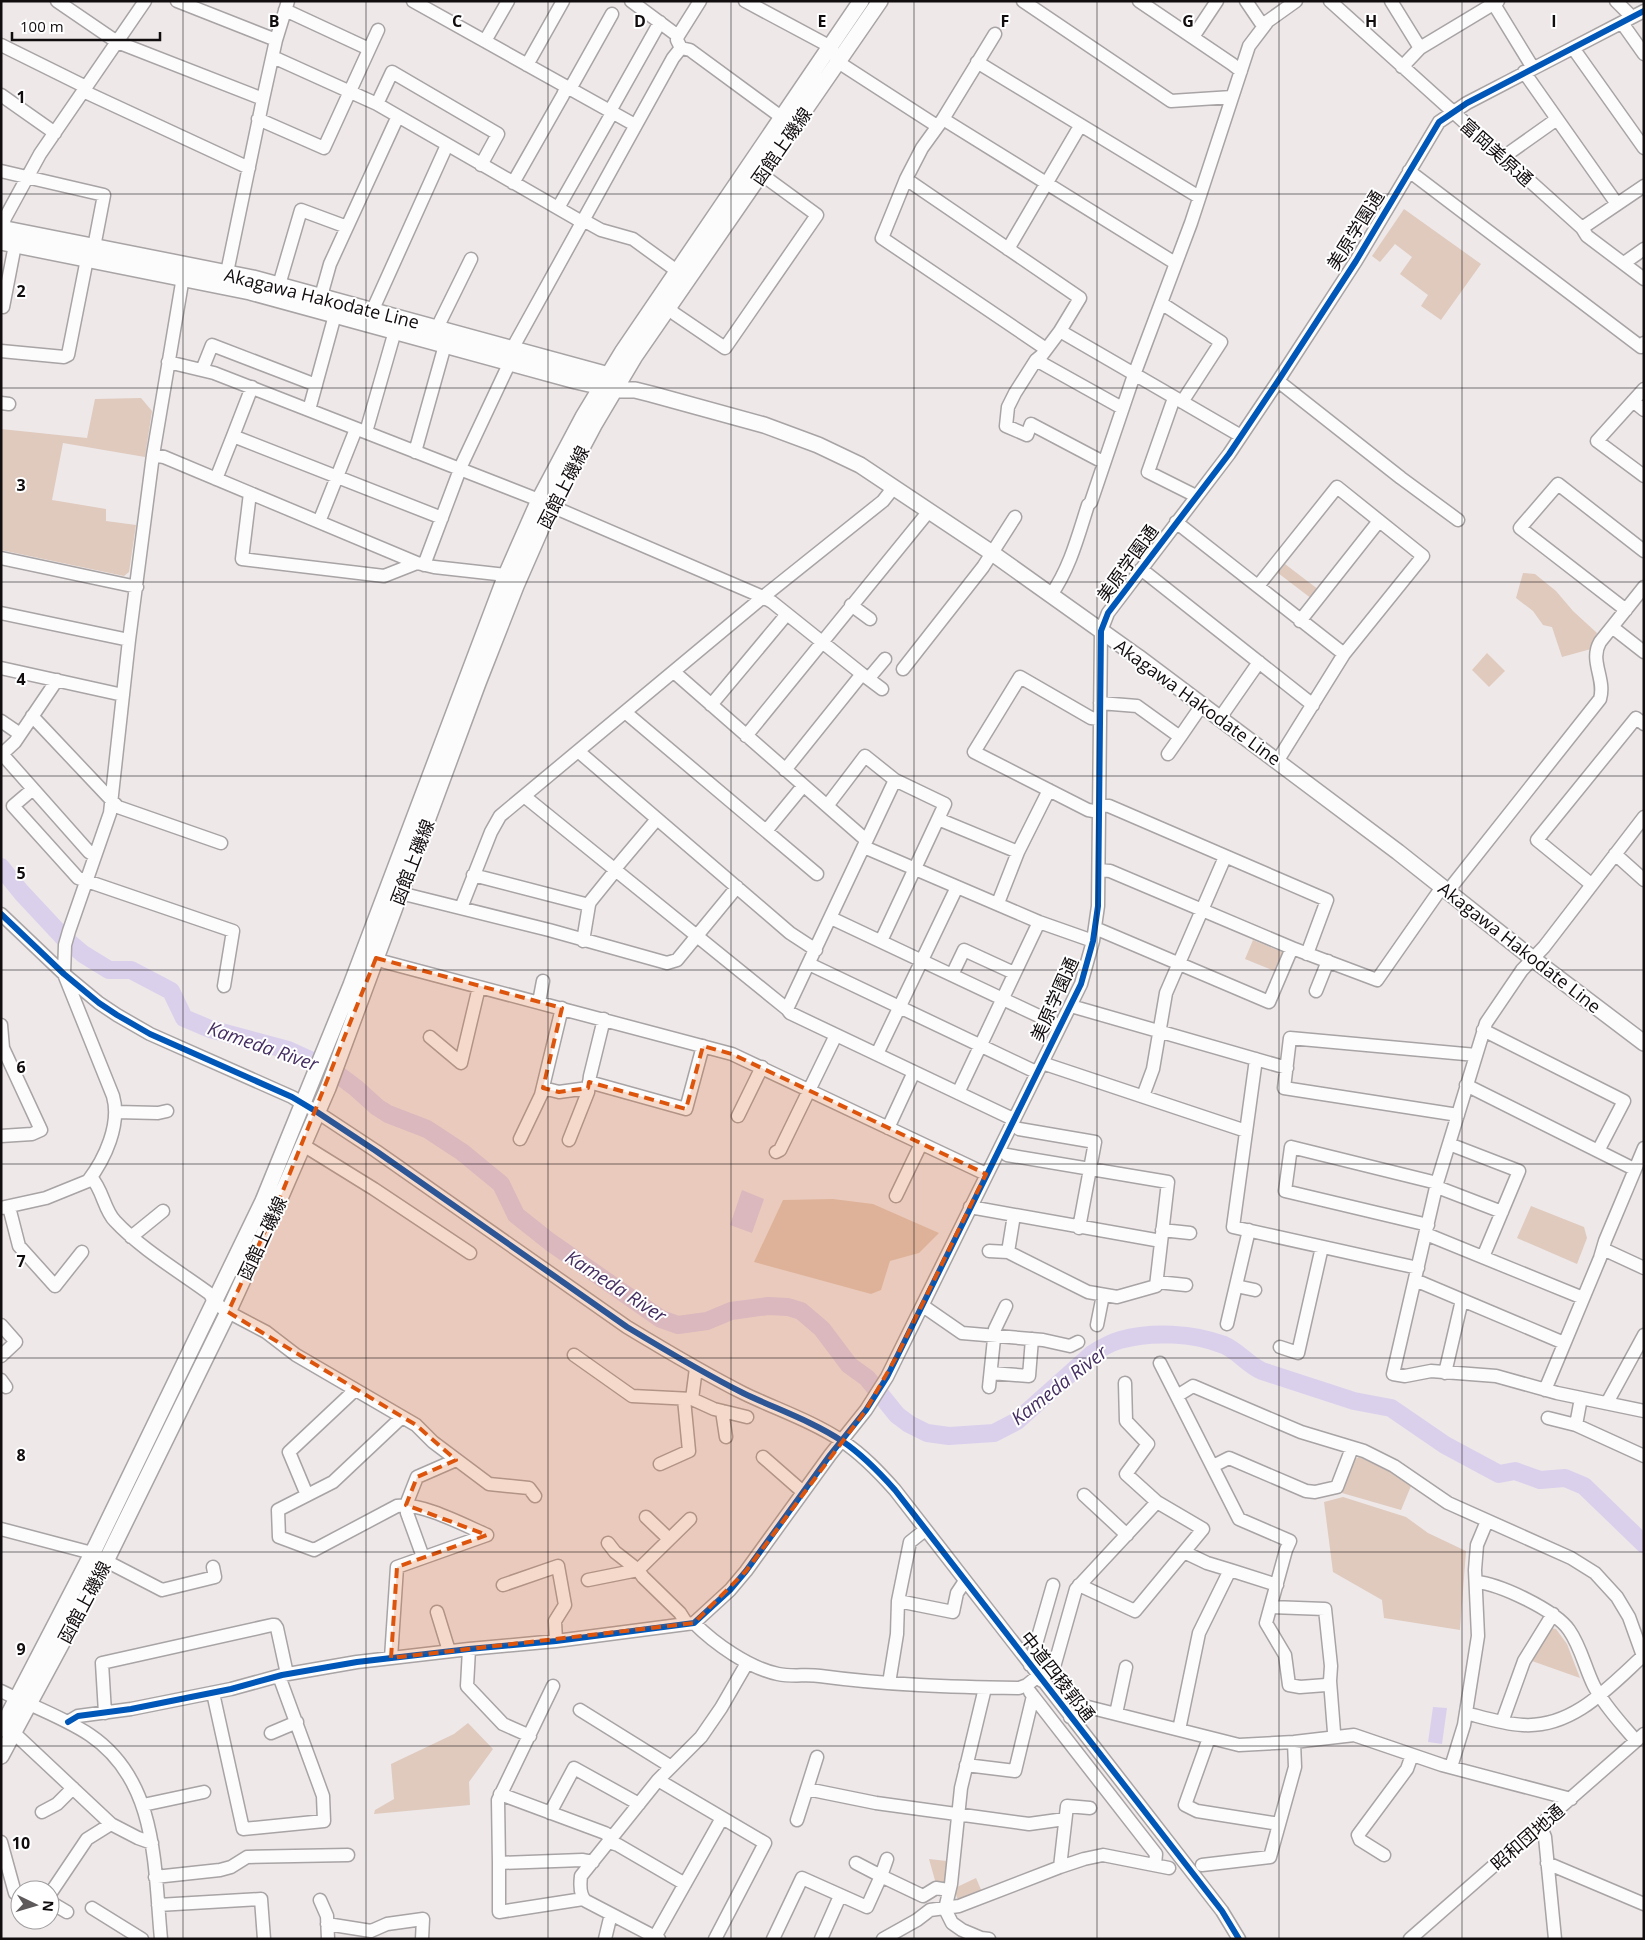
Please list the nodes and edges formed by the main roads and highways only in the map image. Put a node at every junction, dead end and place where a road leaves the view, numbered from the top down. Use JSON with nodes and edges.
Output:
{"nodes":[{"id":1,"x":862,"y":1,"type":"edge"},
{"id":2,"x":880,"y":1,"type":"edge"},
{"id":3,"x":4,"y":235,"type":"edge"},
{"id":4,"x":90,"y":253,"type":"junction"},
{"id":5,"x":226,"y":279,"type":"junction"},
{"id":6,"x":369,"y":317,"type":"junction"},
{"id":7,"x":511,"y":356,"type":"junction"},
{"id":8,"x":612,"y":383,"type":"junction"},
{"id":9,"x":545,"y":503,"type":"junction"},
{"id":10,"x":369,"y":956,"type":"junction"},
{"id":11,"x":1644,"y":1043,"type":"edge"},
{"id":12,"x":23,"y":1702,"type":"junction"},
{"id":13,"x":8,"y":1731,"type":"edge"},
{"id":14,"x":1,"y":1756,"type":"edge"}],
"edges":[{"from":1,"to":8,"type":"main road","name":"函館上磯線"},
{"from":2,"to":8,"type":"main road","name":"函館上磯線"},
{"from":3,"to":4,"type":"main road","name":"Akagawa Hakodate Line"},
{"from":3,"to":4,"type":"main road","name":"Akagawa Hakodate Line"},
{"from":4,"to":5,"type":"main road","name":"Akagawa Hakodate Line"},
{"from":5,"to":6,"type":"main road","name":"Akagawa Hakodate Line"},
{"from":5,"to":6,"type":"main road","name":"Akagawa Hakodate Line"},
{"from":6,"to":7,"type":"main road","name":"Akagawa Hakodate Line"},
{"from":6,"to":7,"type":"main road","name":"Akagawa Hakodate Line"},
{"from":7,"to":8,"type":"main road","name":"Akagawa Hakodate Line"},
{"from":8,"to":9,"type":"main road","name":"函館上磯線"},
{"from":8,"to":11,"type":"main road","name":"Akagawa Hakodate Line"},
{"from":9,"to":10,"type":"main road","name":"函館上磯線"},
{"from":9,"to":10,"type":"main road","name":"函館上磯線"},
{"from":10,"to":12,"type":"main road","name":"函館上磯線"},
{"from":10,"to":12,"type":"main road","name":"函館上磯線"},
{"from":12,"to":13,"type":"main road","name":"函館上磯線"},
{"from":13,"to":14,"type":"main road","name":"函館上磯線"}]}
